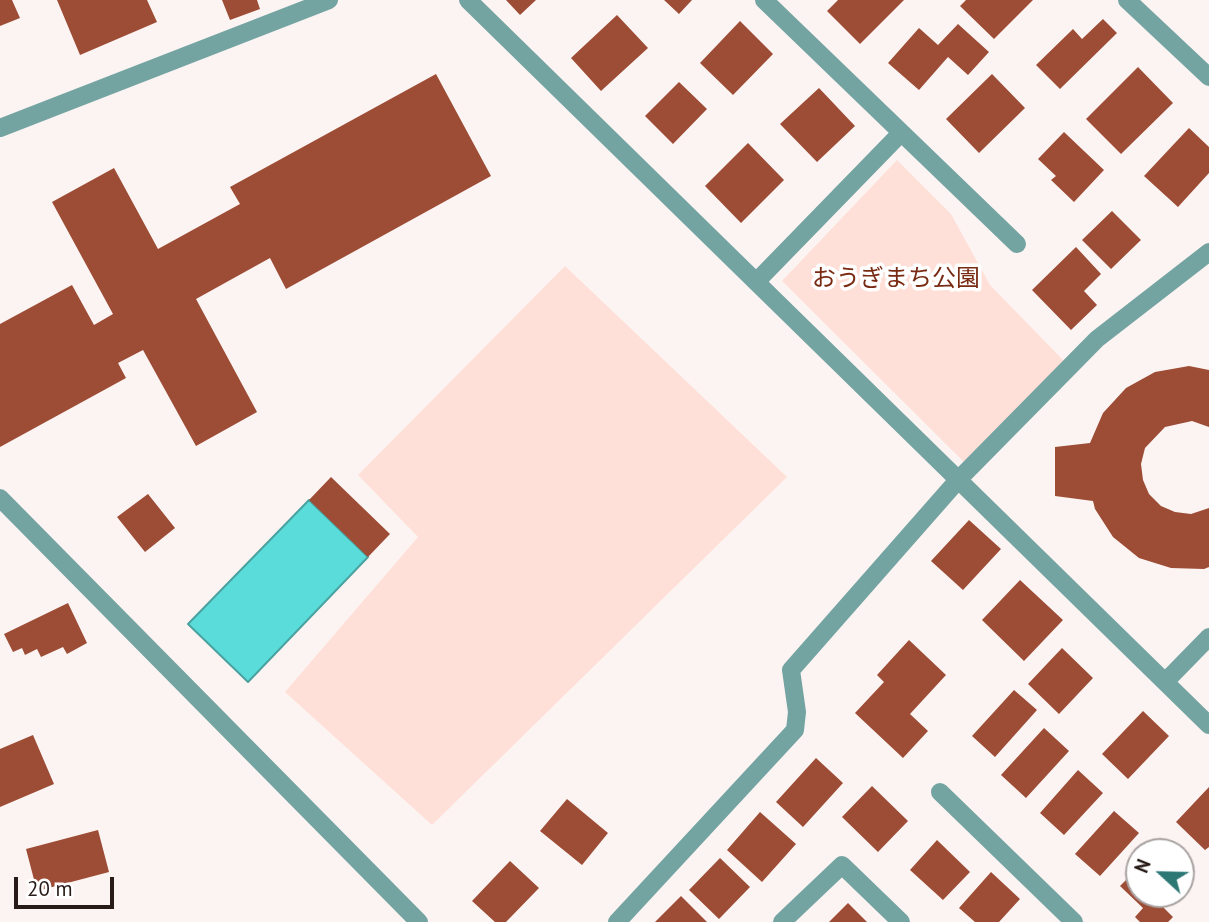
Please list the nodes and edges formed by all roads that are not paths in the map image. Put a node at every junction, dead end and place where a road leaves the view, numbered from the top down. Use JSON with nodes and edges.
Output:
{"nodes":[{"id":1,"x":329,"y":0,"type":"edge"},
{"id":2,"x":468,"y":0,"type":"edge"},
{"id":3,"x":764,"y":0,"type":"edge"},
{"id":4,"x":1128,"y":0,"type":"edge"},
{"id":5,"x":1209,"y":77,"type":"edge"},
{"id":6,"x":0,"y":128,"type":"edge"},
{"id":7,"x":901,"y":133,"type":"junction"},
{"id":8,"x":1017,"y":244,"type":"dead end"},
{"id":9,"x":1209,"y":252,"type":"edge"},
{"id":10,"x":756,"y":282,"type":"junction"},
{"id":11,"x":958,"y":480,"type":"junction"},
{"id":12,"x":0,"y":498,"type":"edge"},
{"id":13,"x":1209,"y":637,"type":"edge"},
{"id":14,"x":1165,"y":682,"type":"junction"},
{"id":15,"x":1209,"y":724,"type":"edge"},
{"id":16,"x":940,"y":792,"type":"dead end"},
{"id":17,"x":419,"y":922,"type":"edge"},
{"id":18,"x":617,"y":922,"type":"edge"},
{"id":19,"x":782,"y":922,"type":"edge"},
{"id":20,"x":901,"y":922,"type":"edge"},
{"id":21,"x":1074,"y":922,"type":"edge"}],
"edges":[{"from":1,"to":6,"type":"street"},
{"from":2,"to":10,"type":"street"},
{"from":3,"to":7,"type":"street"},
{"from":4,"to":5,"type":"street"},
{"from":7,"to":8,"type":"street"},
{"from":7,"to":10,"type":"street"},
{"from":9,"to":11,"type":"street"},
{"from":10,"to":11,"type":"street"},
{"from":11,"to":14,"type":"street"},
{"from":11,"to":18,"type":"street"},
{"from":12,"to":17,"type":"street"},
{"from":13,"to":14,"type":"street"},
{"from":14,"to":15,"type":"street"},
{"from":16,"to":21,"type":"street"},
{"from":19,"to":20,"type":"street"}]}
